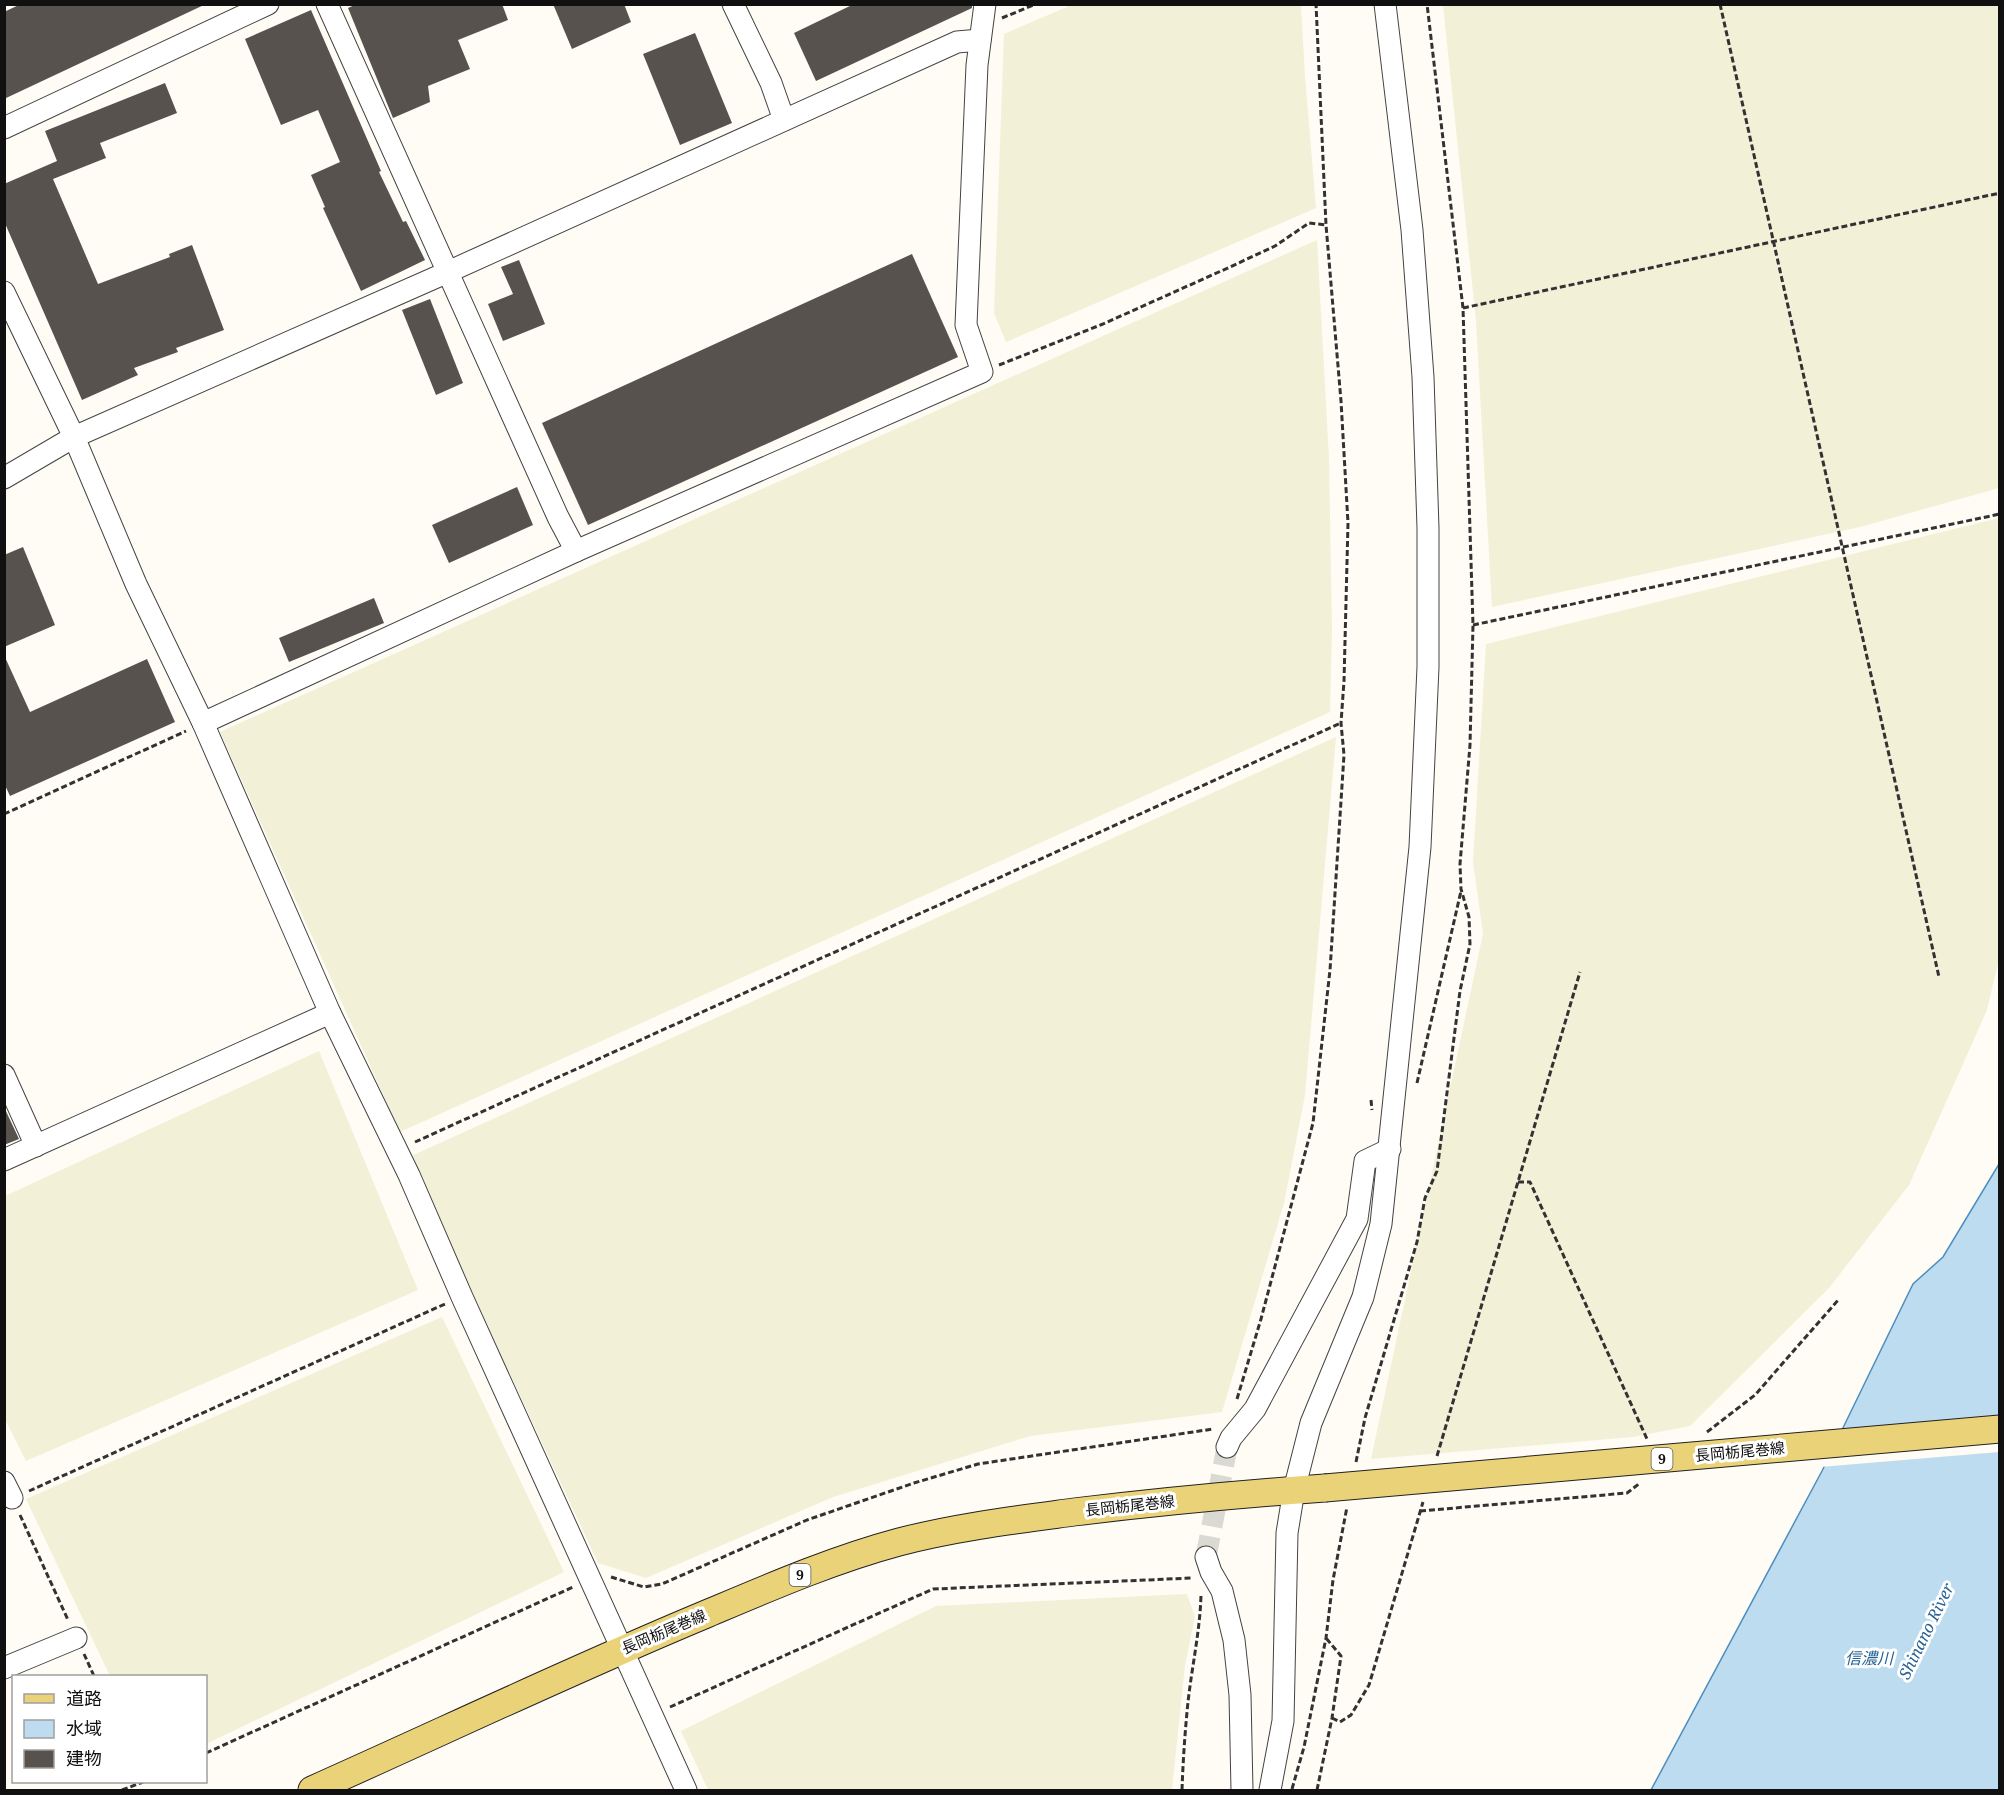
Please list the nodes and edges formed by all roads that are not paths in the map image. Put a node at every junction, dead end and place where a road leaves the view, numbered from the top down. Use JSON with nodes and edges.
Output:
{"nodes":[{"id":1,"x":268,"y":4,"type":"edge"},
{"id":2,"x":327,"y":4,"type":"edge"},
{"id":3,"x":733,"y":4,"type":"edge"},
{"id":4,"x":985,"y":4,"type":"edge"},
{"id":5,"x":1385,"y":4,"type":"edge"},
{"id":6,"x":980,"y":40,"type":"junction"},
{"id":7,"x":784,"y":120,"type":"junction"},
{"id":8,"x":4,"y":128,"type":"edge"},
{"id":9,"x":448,"y":272,"type":"junction"},
{"id":10,"x":4,"y":292,"type":"edge"},
{"id":11,"x":74,"y":437,"type":"junction"},
{"id":12,"x":4,"y":478,"type":"edge"},
{"id":13,"x":576,"y":551,"type":"junction"},
{"id":14,"x":203,"y":723,"type":"junction"},
{"id":15,"x":330,"y":1013,"type":"junction"},
{"id":16,"x":4,"y":1075,"type":"edge"},
{"id":17,"x":36,"y":1146,"type":"junction"},
{"id":18,"x":1390,"y":1149,"type":"junction"},
{"id":19,"x":4,"y":1160,"type":"edge"},
{"id":20,"x":2000,"y":1429,"type":"edge"},
{"id":21,"x":1225,"y":1437,"type":"tunnel mouth"},
{"id":22,"x":1294,"y":1490,"type":"junction"},
{"id":23,"x":1205,"y":1569,"type":"road end"},
{"id":24,"x":76,"y":1638,"type":"road end"},
{"id":25,"x":624,"y":1649,"type":"junction"},
{"id":26,"x":4,"y":1668,"type":"edge"},
{"id":27,"x":312,"y":1791,"type":"edge"},
{"id":28,"x":686,"y":1791,"type":"edge"},
{"id":29,"x":1242,"y":1791,"type":"edge"},
{"id":30,"x":1270,"y":1791,"type":"edge"}],
"edges":[{"from":1,"to":8,"type":"street"},
{"from":2,"to":9,"type":"street"},
{"from":3,"to":7,"type":"street"},
{"from":4,"to":6,"type":"street"},
{"from":5,"to":18,"type":"street"},
{"from":6,"to":7,"type":"street"},
{"from":6,"to":13,"type":"street"},
{"from":7,"to":9,"type":"street"},
{"from":9,"to":11,"type":"street"},
{"from":9,"to":13,"type":"street"},
{"from":10,"to":11,"type":"street"},
{"from":11,"to":12,"type":"street"},
{"from":11,"to":14,"type":"street"},
{"from":13,"to":14,"type":"street"},
{"from":14,"to":15,"type":"street"},
{"from":15,"to":17,"type":"street"},
{"from":15,"to":25,"type":"street"},
{"from":16,"to":17,"type":"street"},
{"from":17,"to":19,"type":"street"},
{"from":18,"to":21,"type":"street"},
{"from":18,"to":22,"type":"street"},
{"from":20,"to":22,"type":"main road","name":"長岡栃尾巻線","number":"9","bridge":true},
{"from":22,"to":25,"type":"main road","name":"長岡栃尾巻線","number":"9"},
{"from":22,"to":30,"type":"street"},
{"from":23,"to":29,"type":"street"},
{"from":24,"to":26,"type":"street"},
{"from":25,"to":27,"type":"main road","name":"長岡栃尾巻線","number":"9"},
{"from":25,"to":28,"type":"street"}]}
